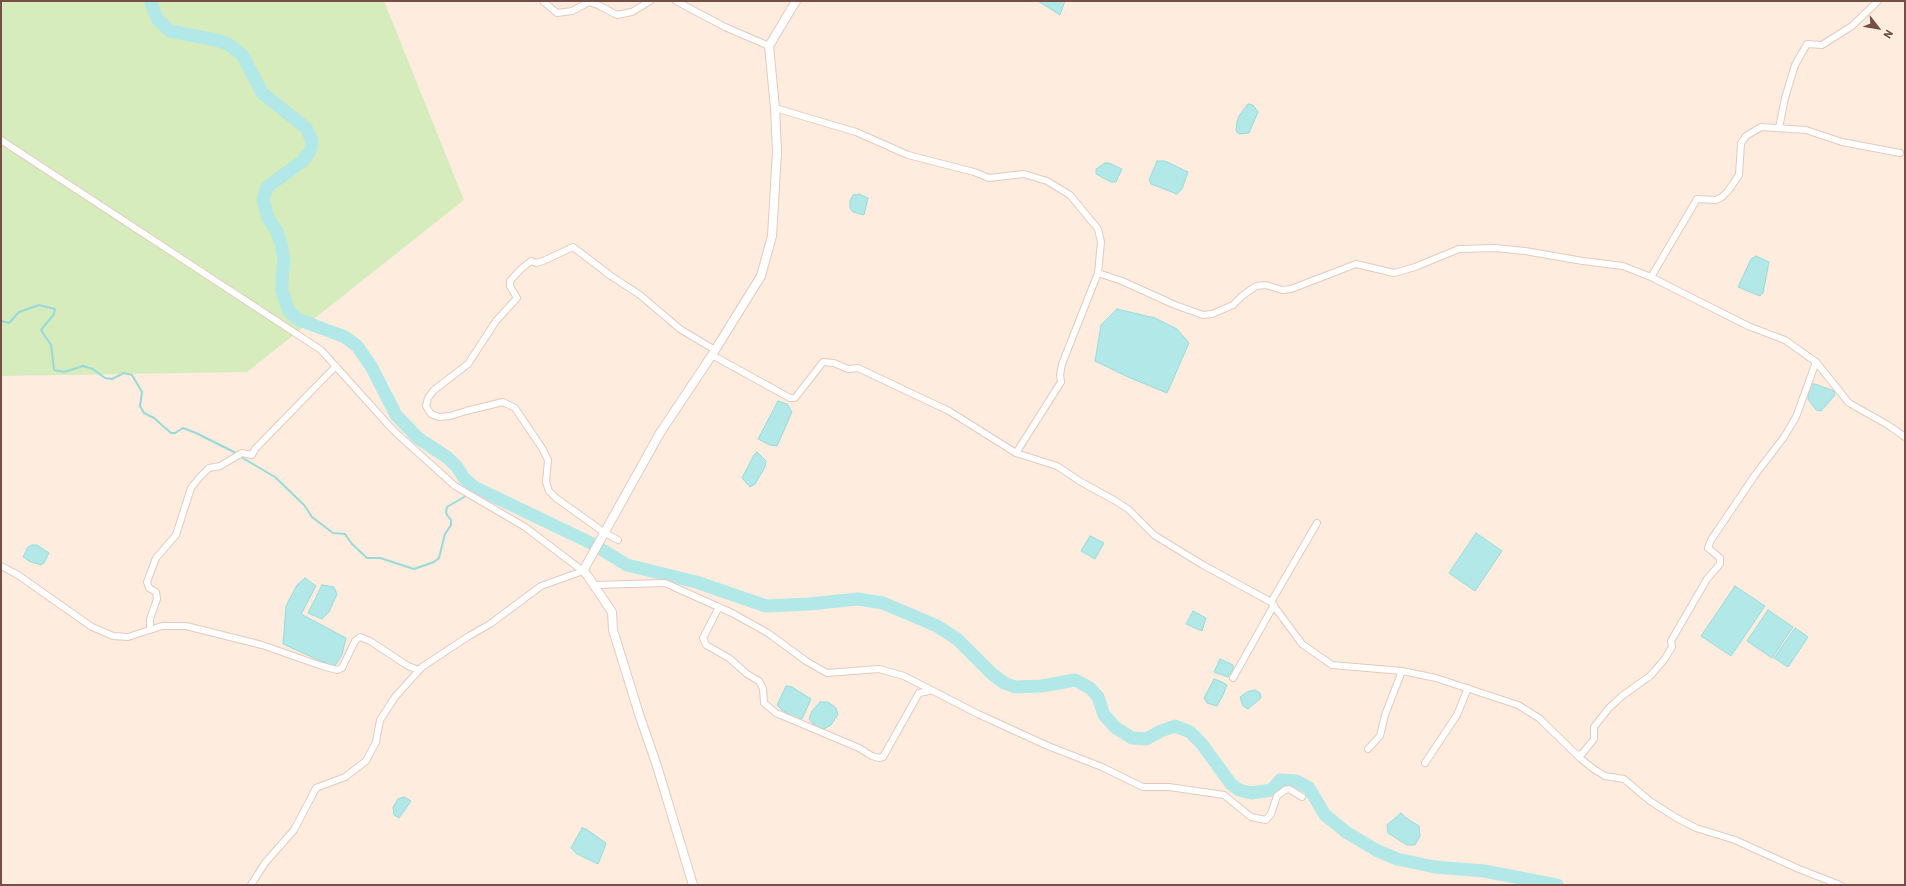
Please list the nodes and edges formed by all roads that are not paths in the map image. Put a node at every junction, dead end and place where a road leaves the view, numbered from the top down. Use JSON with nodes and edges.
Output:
{"nodes":[{"id":1,"x":543,"y":1,"type":"edge"},
{"id":2,"x":650,"y":1,"type":"edge"},
{"id":3,"x":676,"y":1,"type":"edge"},
{"id":4,"x":796,"y":1,"type":"edge"},
{"id":5,"x":1878,"y":1,"type":"edge"},
{"id":6,"x":770,"y":46,"type":"junction"},
{"id":7,"x":775,"y":108,"type":"junction"},
{"id":8,"x":1779,"y":128,"type":"junction"},
{"id":9,"x":1,"y":140,"type":"edge"},
{"id":10,"x":1900,"y":153,"type":"dead end"},
{"id":11,"x":1098,"y":273,"type":"junction"},
{"id":12,"x":1651,"y":277,"type":"junction"},
{"id":13,"x":713,"y":353,"type":"junction"},
{"id":14,"x":1816,"y":362,"type":"junction"},
{"id":15,"x":336,"y":366,"type":"junction"},
{"id":16,"x":1905,"y":437,"type":"edge"},
{"id":17,"x":1016,"y":453,"type":"junction"},
{"id":18,"x":1317,"y":523,"type":"dead end"},
{"id":19,"x":605,"y":533,"type":"junction"},
{"id":20,"x":618,"y":540,"type":"dead end"},
{"id":21,"x":1,"y":566,"type":"edge"},
{"id":22,"x":583,"y":571,"type":"junction"},
{"id":23,"x":594,"y":585,"type":"junction"},
{"id":24,"x":1273,"y":603,"type":"junction"},
{"id":25,"x":719,"y":607,"type":"junction"},
{"id":26,"x":150,"y":630,"type":"junction"},
{"id":27,"x":419,"y":670,"type":"junction"},
{"id":28,"x":1402,"y":671,"type":"junction"},
{"id":29,"x":1233,"y":678,"type":"dead end"},
{"id":30,"x":1468,"y":688,"type":"junction"},
{"id":31,"x":929,"y":691,"type":"junction"},
{"id":32,"x":1368,"y":749,"type":"dead end"},
{"id":33,"x":1577,"y":755,"type":"junction"},
{"id":34,"x":1425,"y":763,"type":"dead end"},
{"id":35,"x":1302,"y":797,"type":"dead end"},
{"id":36,"x":251,"y":885,"type":"edge"},
{"id":37,"x":693,"y":885,"type":"edge"},
{"id":38,"x":1840,"y":885,"type":"edge"}],
"edges":[{"from":1,"to":2,"type":"street"},
{"from":3,"to":6,"type":"street"},
{"from":4,"to":6,"type":"street"},
{"from":5,"to":8,"type":"street"},
{"from":6,"to":7,"type":"street"},
{"from":7,"to":11,"type":"street"},
{"from":7,"to":13,"type":"street"},
{"from":8,"to":10,"type":"street"},
{"from":8,"to":12,"type":"street"},
{"from":9,"to":15,"type":"street"},
{"from":11,"to":12,"type":"street"},
{"from":11,"to":17,"type":"street"},
{"from":12,"to":14,"type":"street"},
{"from":13,"to":17,"type":"street"},
{"from":13,"to":19,"type":"street"},
{"from":13,"to":19,"type":"street"},
{"from":14,"to":16,"type":"street"},
{"from":14,"to":33,"type":"street"},
{"from":15,"to":22,"type":"street"},
{"from":15,"to":26,"type":"street"},
{"from":17,"to":24,"type":"street"},
{"from":18,"to":24,"type":"street"},
{"from":19,"to":20,"type":"street"},
{"from":19,"to":22,"type":"street"},
{"from":21,"to":26,"type":"street"},
{"from":22,"to":23,"type":"street"},
{"from":22,"to":27,"type":"street"},
{"from":23,"to":25,"type":"street"},
{"from":23,"to":37,"type":"street"},
{"from":24,"to":28,"type":"street"},
{"from":24,"to":29,"type":"street"},
{"from":25,"to":31,"type":"street"},
{"from":25,"to":31,"type":"street"},
{"from":26,"to":27,"type":"street"},
{"from":27,"to":36,"type":"street"},
{"from":28,"to":30,"type":"street"},
{"from":28,"to":32,"type":"street"},
{"from":30,"to":33,"type":"street"},
{"from":30,"to":34,"type":"street"},
{"from":31,"to":35,"type":"street"},
{"from":33,"to":38,"type":"street"}]}
